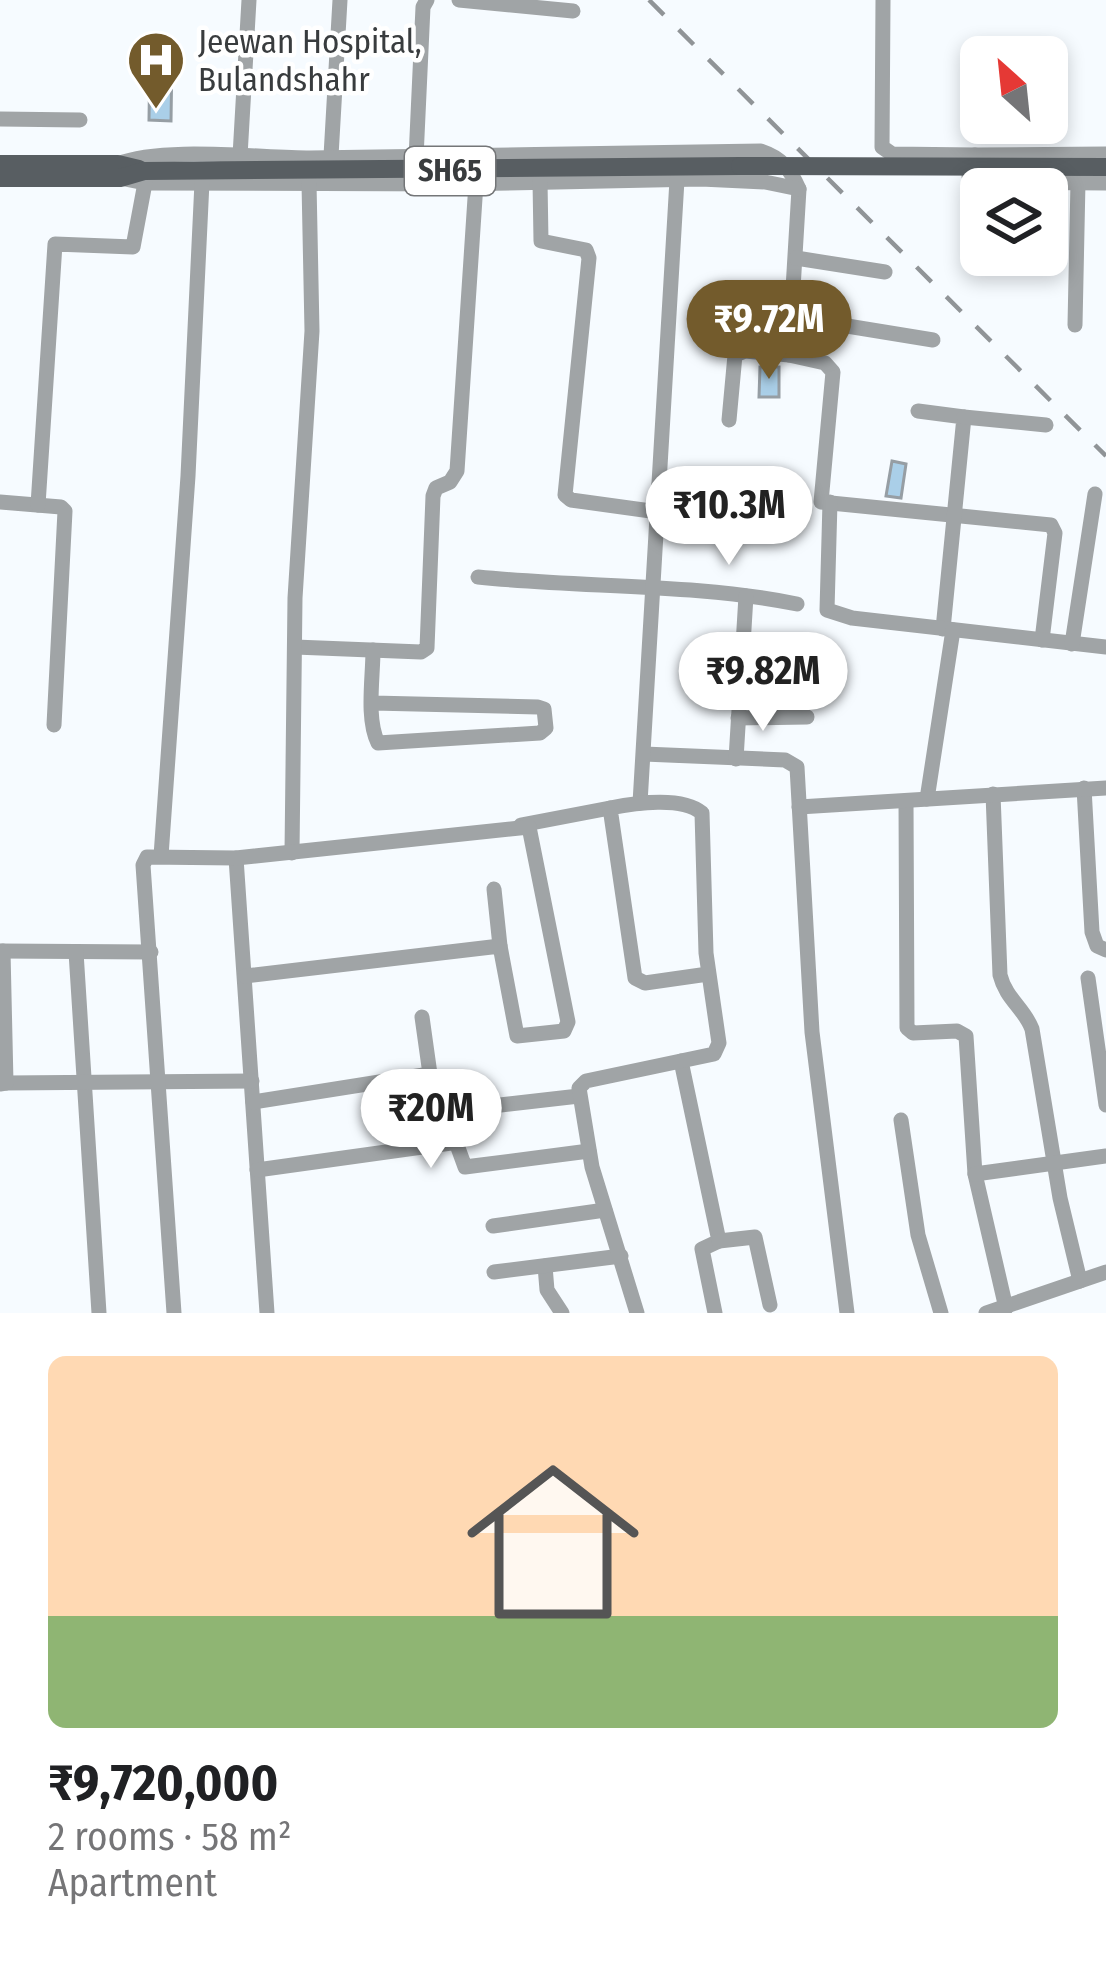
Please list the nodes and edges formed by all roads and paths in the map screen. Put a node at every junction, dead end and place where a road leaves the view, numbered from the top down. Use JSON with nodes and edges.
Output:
{"nodes":[{"id":1,"x":249,"y":0,"type":"edge"},
{"id":2,"x":340,"y":0,"type":"edge"},
{"id":3,"x":427,"y":0,"type":"edge"},
{"id":4,"x":459,"y":0,"type":"edge"},
{"id":5,"x":883,"y":0,"type":"edge"},
{"id":6,"x":573,"y":11,"type":"dead end"},
{"id":7,"x":0,"y":119,"type":"edge"},
{"id":8,"x":80,"y":120,"type":"dead end"},
{"id":9,"x":1106,"y":154,"type":"edge"},
{"id":10,"x":975,"y":155,"type":"junction"},
{"id":11,"x":331,"y":156,"type":"junction"},
{"id":12,"x":240,"y":157,"type":"junction"},
{"id":13,"x":416,"y":158,"type":"junction"},
{"id":14,"x":0,"y":164,"type":"edge"},
{"id":15,"x":1106,"y":167,"type":"edge"},
{"id":16,"x":119,"y":171,"type":"junction"},
{"id":17,"x":144,"y":177,"type":"junction"},
{"id":18,"x":0,"y":178,"type":"edge"},
{"id":19,"x":677,"y":179,"type":"junction"},
{"id":20,"x":541,"y":181,"type":"junction"},
{"id":21,"x":202,"y":182,"type":"junction"},
{"id":22,"x":1078,"y":182,"type":"junction"},
{"id":23,"x":1106,"y":182,"type":"edge"},
{"id":24,"x":309,"y":183,"type":"junction"},
{"id":25,"x":476,"y":183,"type":"junction"},
{"id":26,"x":799,"y":189,"type":"junction"},
{"id":27,"x":796,"y":258,"type":"junction"},
{"id":28,"x":884,"y":272,"type":"dead end"},
{"id":29,"x":791,"y":316,"type":"junction"},
{"id":30,"x":1076,"y":325,"type":"dead end"},
{"id":31,"x":933,"y":340,"type":"dead end"},
{"id":32,"x":789,"y":355,"type":"junction"},
{"id":33,"x":918,"y":411,"type":"dead end"},
{"id":34,"x":964,"y":417,"type":"junction"},
{"id":35,"x":729,"y":420,"type":"dead end"},
{"id":36,"x":1046,"y":425,"type":"dead end"},
{"id":37,"x":659,"y":484,"type":"junction"},
{"id":38,"x":754,"y":493,"type":"dead end"},
{"id":39,"x":1095,"y":494,"type":"dead end"},
{"id":40,"x":0,"y":502,"type":"edge"},
{"id":41,"x":830,"y":502,"type":"junction"},
{"id":42,"x":38,"y":505,"type":"junction"},
{"id":43,"x":658,"y":512,"type":"junction"},
{"id":44,"x":956,"y":518,"type":"junction"},
{"id":45,"x":478,"y":577,"type":"dead end"},
{"id":46,"x":655,"y":590,"type":"junction"},
{"id":47,"x":746,"y":596,"type":"junction"},
{"id":48,"x":797,"y":604,"type":"dead end"},
{"id":49,"x":948,"y":629,"type":"junction"},
{"id":50,"x":1042,"y":640,"type":"junction"},
{"id":51,"x":1072,"y":644,"type":"junction"},
{"id":52,"x":295,"y":647,"type":"junction"},
{"id":53,"x":1106,"y":647,"type":"edge"},
{"id":54,"x":373,"y":650,"type":"junction"},
{"id":55,"x":373,"y":703,"type":"junction"},
{"id":56,"x":807,"y":717,"type":"dead end"},
{"id":57,"x":738,"y":718,"type":"junction"},
{"id":58,"x":54,"y":725,"type":"dead end"},
{"id":59,"x":644,"y":754,"type":"junction"},
{"id":60,"x":736,"y":759,"type":"junction"},
{"id":61,"x":1084,"y":788,"type":"junction"},
{"id":62,"x":1106,"y":788,"type":"edge"},
{"id":63,"x":993,"y":794,"type":"junction"},
{"id":64,"x":927,"y":799,"type":"junction"},
{"id":65,"x":906,"y":801,"type":"junction"},
{"id":66,"x":640,"y":803,"type":"junction"},
{"id":67,"x":610,"y":808,"type":"junction"},
{"id":68,"x":799,"y":808,"type":"junction"},
{"id":69,"x":518,"y":826,"type":"junction"},
{"id":70,"x":292,"y":853,"type":"junction"},
{"id":71,"x":161,"y":856,"type":"junction"},
{"id":72,"x":236,"y":858,"type":"junction"},
{"id":73,"x":494,"y":889,"type":"dead end"},
{"id":74,"x":500,"y":946,"type":"junction"},
{"id":75,"x":1106,"y":950,"type":"edge"},
{"id":76,"x":2,"y":951,"type":"edge"},
{"id":77,"x":76,"y":952,"type":"junction"},
{"id":78,"x":151,"y":952,"type":"junction"},
{"id":79,"x":708,"y":974,"type":"junction"},
{"id":80,"x":245,"y":976,"type":"junction"},
{"id":81,"x":1088,"y":978,"type":"dead end"},
{"id":82,"x":422,"y":1017,"type":"dead end"},
{"id":83,"x":681,"y":1061,"type":"junction"},
{"id":84,"x":160,"y":1081,"type":"junction"},
{"id":85,"x":252,"y":1081,"type":"junction"},
{"id":86,"x":83,"y":1082,"type":"junction"},
{"id":87,"x":3,"y":1083,"type":"edge"},
{"id":88,"x":580,"y":1096,"type":"junction"},
{"id":89,"x":253,"y":1102,"type":"junction"},
{"id":90,"x":1106,"y":1105,"type":"edge"},
{"id":91,"x":483,"y":1107,"type":"dead end"},
{"id":92,"x":901,"y":1120,"type":"dead end"},
{"id":93,"x":589,"y":1151,"type":"junction"},
{"id":94,"x":1106,"y":1156,"type":"edge"},
{"id":95,"x":1055,"y":1166,"type":"junction"},
{"id":96,"x":257,"y":1170,"type":"junction"},
{"id":97,"x":975,"y":1174,"type":"junction"},
{"id":98,"x":605,"y":1210,"type":"junction"},
{"id":99,"x":493,"y":1226,"type":"dead end"},
{"id":100,"x":719,"y":1241,"type":"junction"},
{"id":101,"x":621,"y":1256,"type":"junction"},
{"id":102,"x":545,"y":1266,"type":"junction"},
{"id":103,"x":494,"y":1272,"type":"dead end"},
{"id":104,"x":1106,"y":1272,"type":"edge"},
{"id":105,"x":1080,"y":1281,"type":"junction"},
{"id":106,"x":770,"y":1305,"type":"dead end"},
{"id":107,"x":1006,"y":1308,"type":"junction"},
{"id":108,"x":99,"y":1313,"type":"edge"},
{"id":109,"x":174,"y":1313,"type":"edge"},
{"id":110,"x":267,"y":1313,"type":"edge"},
{"id":111,"x":562,"y":1313,"type":"edge"},
{"id":112,"x":637,"y":1313,"type":"edge"},
{"id":113,"x":715,"y":1313,"type":"edge"},
{"id":114,"x":848,"y":1313,"type":"edge"},
{"id":115,"x":941,"y":1313,"type":"edge"},
{"id":116,"x":986,"y":1313,"type":"edge"}],
"edges":[{"from":1,"to":12,"type":"street"},
{"from":2,"to":11,"type":"street"},
{"from":3,"to":13,"type":"street"},
{"from":4,"to":6,"type":"street"},
{"from":5,"to":10,"type":"street"},
{"from":7,"to":8,"type":"street"},
{"from":9,"to":10,"type":"street"},
{"from":10,"to":22,"type":"street"},
{"from":11,"to":12,"type":"street"},
{"from":11,"to":13,"type":"street"},
{"from":12,"to":16,"type":"street"},
{"from":13,"to":26,"type":"street"},
{"from":14,"to":16,"type":"main road","number":"SH65"},
{"from":15,"to":17,"type":"main road","number":"SH65","bridge":true},
{"from":16,"to":17,"type":"main road","number":"SH65"},
{"from":16,"to":18,"type":"main road","number":"SH65"},
{"from":17,"to":21,"type":"street"},
{"from":17,"to":42,"type":"street"},
{"from":19,"to":20,"type":"street"},
{"from":19,"to":26,"type":"street"},
{"from":19,"to":37,"type":"street"},
{"from":20,"to":25,"type":"street"},
{"from":20,"to":43,"type":"street"},
{"from":21,"to":24,"type":"street"},
{"from":21,"to":71,"type":"street"},
{"from":22,"to":23,"type":"street"},
{"from":22,"to":30,"type":"street"},
{"from":24,"to":25,"type":"street"},
{"from":24,"to":52,"type":"street"},
{"from":25,"to":54,"type":"street"},
{"from":26,"to":27,"type":"street"},
{"from":27,"to":28,"type":"street"},
{"from":27,"to":29,"type":"street"},
{"from":29,"to":31,"type":"street"},
{"from":29,"to":32,"type":"street"},
{"from":32,"to":35,"type":"street"},
{"from":32,"to":41,"type":"street"},
{"from":33,"to":34,"type":"street"},
{"from":34,"to":36,"type":"street"},
{"from":34,"to":44,"type":"street"},
{"from":37,"to":38,"type":"street"},
{"from":37,"to":43,"type":"street"},
{"from":39,"to":51,"type":"street"},
{"from":40,"to":42,"type":"street"},
{"from":41,"to":44,"type":"street"},
{"from":41,"to":49,"type":"street"},
{"from":42,"to":58,"type":"street"},
{"from":43,"to":46,"type":"street"},
{"from":44,"to":49,"type":"street"},
{"from":44,"to":50,"type":"street"},
{"from":45,"to":46,"type":"street"},
{"from":46,"to":47,"type":"street"},
{"from":46,"to":59,"type":"street"},
{"from":47,"to":48,"type":"street"},
{"from":47,"to":57,"type":"street"},
{"from":49,"to":50,"type":"street"},
{"from":49,"to":64,"type":"street"},
{"from":50,"to":51,"type":"street"},
{"from":51,"to":53,"type":"street"},
{"from":52,"to":54,"type":"street"},
{"from":52,"to":70,"type":"street"},
{"from":54,"to":55,"type":"street"},
{"from":55,"to":55,"type":"street"},
{"from":56,"to":57,"type":"street"},
{"from":57,"to":60,"type":"street"},
{"from":59,"to":60,"type":"street"},
{"from":59,"to":66,"type":"street"},
{"from":60,"to":68,"type":"street"},
{"from":61,"to":62,"type":"street"},
{"from":61,"to":63,"type":"street"},
{"from":61,"to":75,"type":"street"},
{"from":63,"to":64,"type":"street"},
{"from":63,"to":95,"type":"street"},
{"from":64,"to":65,"type":"street"},
{"from":65,"to":68,"type":"street"},
{"from":65,"to":97,"type":"street"},
{"from":66,"to":67,"type":"street"},
{"from":66,"to":79,"type":"street"},
{"from":67,"to":69,"type":"street"},
{"from":67,"to":79,"type":"street"},
{"from":68,"to":114,"type":"street"},
{"from":69,"to":70,"type":"street"},
{"from":69,"to":74,"type":"street"},
{"from":70,"to":72,"type":"street"},
{"from":71,"to":72,"type":"street"},
{"from":71,"to":78,"type":"street"},
{"from":72,"to":80,"type":"street"},
{"from":73,"to":74,"type":"street"},
{"from":74,"to":80,"type":"street"},
{"from":76,"to":77,"type":"street"},
{"from":76,"to":87,"type":"street"},
{"from":77,"to":78,"type":"street"},
{"from":77,"to":86,"type":"street"},
{"from":78,"to":84,"type":"street"},
{"from":79,"to":83,"type":"street"},
{"from":80,"to":85,"type":"street"},
{"from":81,"to":90,"type":"street"},
{"from":82,"to":89,"type":"street"},
{"from":83,"to":88,"type":"street"},
{"from":83,"to":100,"type":"street"},
{"from":84,"to":85,"type":"street"},
{"from":84,"to":86,"type":"street"},
{"from":84,"to":109,"type":"street"},
{"from":85,"to":89,"type":"street"},
{"from":86,"to":87,"type":"street"},
{"from":86,"to":108,"type":"street"},
{"from":88,"to":91,"type":"street"},
{"from":88,"to":93,"type":"street"},
{"from":89,"to":96,"type":"street"},
{"from":92,"to":115,"type":"street"},
{"from":93,"to":96,"type":"street"},
{"from":93,"to":98,"type":"street"},
{"from":94,"to":95,"type":"street"},
{"from":95,"to":97,"type":"street"},
{"from":95,"to":105,"type":"street"},
{"from":96,"to":110,"type":"street"},
{"from":97,"to":107,"type":"street"},
{"from":98,"to":99,"type":"street"},
{"from":98,"to":101,"type":"street"},
{"from":100,"to":106,"type":"street"},
{"from":100,"to":113,"type":"street"},
{"from":101,"to":102,"type":"street"},
{"from":101,"to":112,"type":"street"},
{"from":102,"to":103,"type":"street"},
{"from":102,"to":111,"type":"street"},
{"from":104,"to":105,"type":"street"},
{"from":105,"to":107,"type":"street"},
{"from":107,"to":116,"type":"street"}]}
